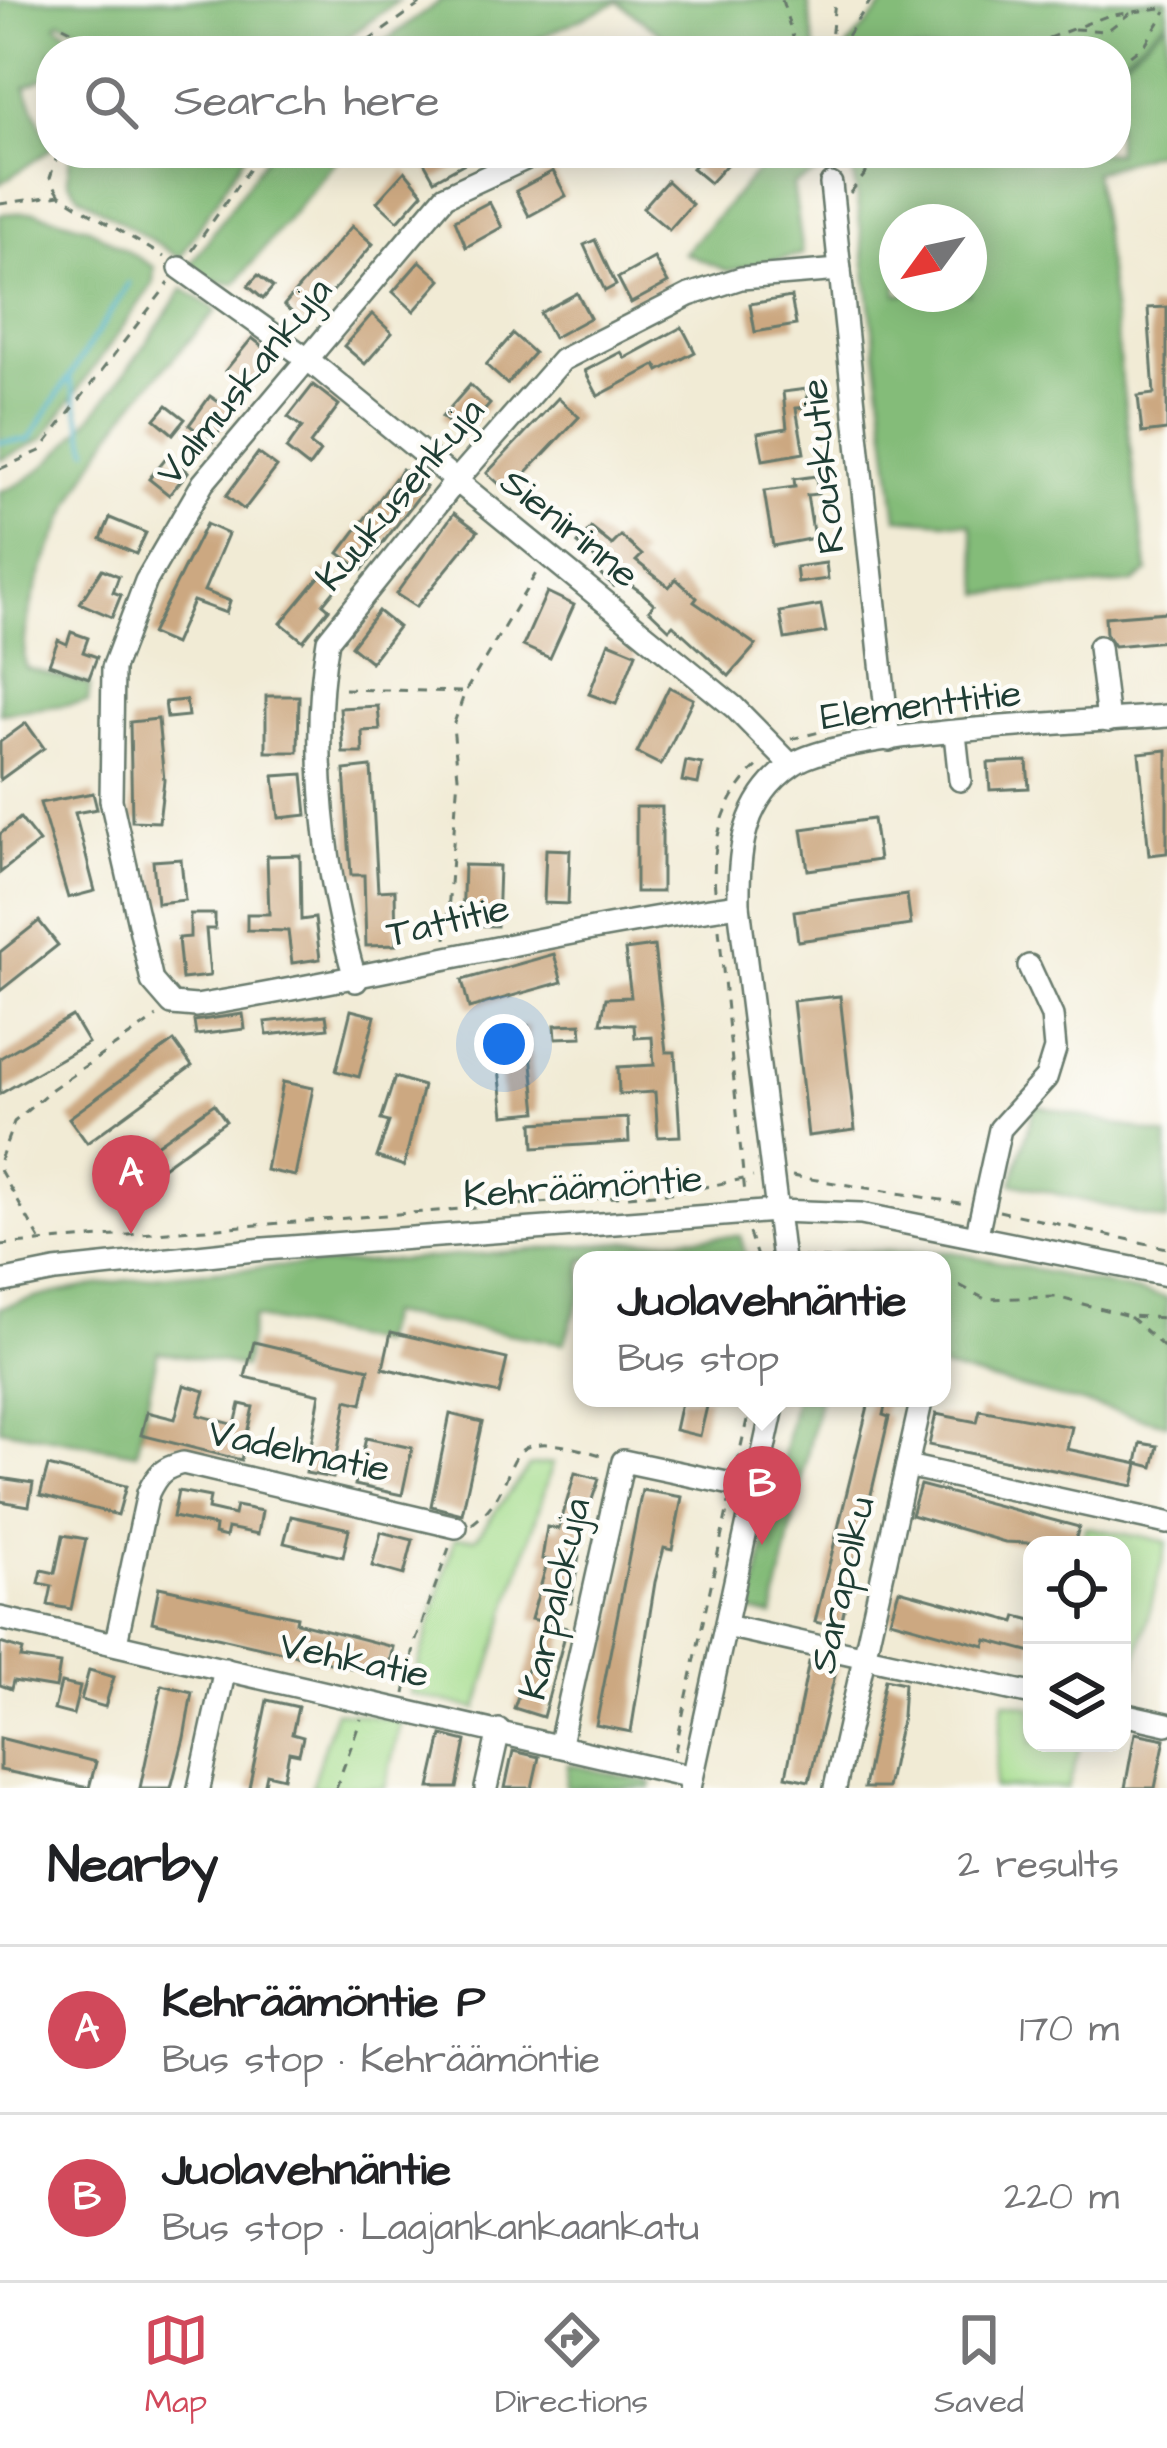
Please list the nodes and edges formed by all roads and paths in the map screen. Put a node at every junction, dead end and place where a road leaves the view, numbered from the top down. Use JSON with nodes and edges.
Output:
{"nodes":[{"id":1,"x":426,"y":0,"type":"edge"},
{"id":2,"x":782,"y":0,"type":"edge"},
{"id":3,"x":835,"y":0,"type":"edge"},
{"id":4,"x":871,"y":0,"type":"edge"},
{"id":5,"x":1167,"y":8,"type":"edge"},
{"id":6,"x":1131,"y":12,"type":"junction"},
{"id":7,"x":63,"y":26,"type":"dead end"},
{"id":8,"x":1072,"y":29,"type":"junction"},
{"id":9,"x":74,"y":36,"type":"edge"},
{"id":10,"x":375,"y":36,"type":"edge"},
{"id":11,"x":793,"y":36,"type":"edge"},
{"id":12,"x":834,"y":36,"type":"edge"},
{"id":13,"x":845,"y":36,"type":"edge"},
{"id":14,"x":1054,"y":36,"type":"edge"},
{"id":15,"x":1131,"y":54,"type":"edge"},
{"id":16,"x":53,"y":168,"type":"edge"},
{"id":17,"x":250,"y":168,"type":"edge"},
{"id":18,"x":506,"y":168,"type":"edge"},
{"id":19,"x":870,"y":168,"type":"edge"},
{"id":20,"x":832,"y":193,"type":"joint"},
{"id":21,"x":60,"y":195,"type":"junction"},
{"id":22,"x":0,"y":204,"type":"edge"},
{"id":23,"x":180,"y":268,"type":"junction"},
{"id":24,"x":840,"y":270,"type":"junction"},
{"id":25,"x":306,"y":358,"type":"junction"},
{"id":26,"x":0,"y":470,"type":"edge"},
{"id":27,"x":454,"y":482,"type":"junction"},
{"id":28,"x":546,"y":557,"type":"junction"},
{"id":29,"x":1100,"y":647,"type":"dead end"},
{"id":30,"x":325,"y":690,"type":"junction"},
{"id":31,"x":465,"y":692,"type":"junction"},
{"id":32,"x":1167,"y":716,"type":"edge"},
{"id":33,"x":1108,"y":721,"type":"junction"},
{"id":34,"x":956,"y":734,"type":"junction"},
{"id":35,"x":889,"y":740,"type":"junction"},
{"id":36,"x":791,"y":765,"type":"junction"},
{"id":37,"x":960,"y":780,"type":"dead end"},
{"id":38,"x":739,"y":905,"type":"junction"},
{"id":39,"x":444,"y":959,"type":"junction"},
{"id":40,"x":1029,"y":966,"type":"dead end"},
{"id":41,"x":356,"y":980,"type":"junction"},
{"id":42,"x":172,"y":1004,"type":"junction"},
{"id":43,"x":0,"y":1160,"type":"edge"},
{"id":44,"x":0,"y":1170,"type":"edge"},
{"id":45,"x":777,"y":1210,"type":"junction"},
{"id":46,"x":977,"y":1234,"type":"junction"},
{"id":47,"x":41,"y":1241,"type":"dead end"},
{"id":48,"x":782,"y":1251,"type":"edge"},
{"id":49,"x":1167,"y":1275,"type":"edge"},
{"id":50,"x":0,"y":1282,"type":"edge"},
{"id":51,"x":951,"y":1285,"type":"edge"},
{"id":52,"x":1129,"y":1316,"type":"junction"},
{"id":53,"x":1167,"y":1318,"type":"edge"},
{"id":54,"x":1167,"y":1350,"type":"edge"},
{"id":55,"x":751,"y":1407,"type":"edge"},
{"id":56,"x":772,"y":1407,"type":"edge"},
{"id":57,"x":920,"y":1407,"type":"edge"},
{"id":58,"x":623,"y":1461,"type":"junction"},
{"id":59,"x":907,"y":1466,"type":"junction"},
{"id":60,"x":744,"y":1486,"type":"junction"},
{"id":61,"x":1167,"y":1523,"type":"edge"},
{"id":62,"x":456,"y":1527,"type":"junction"},
{"id":63,"x":0,"y":1618,"type":"edge"},
{"id":64,"x":726,"y":1626,"type":"junction"},
{"id":65,"x":116,"y":1642,"type":"junction"},
{"id":66,"x":864,"y":1656,"type":"junction"},
{"id":67,"x":225,"y":1669,"type":"junction"},
{"id":68,"x":1023,"y":1692,"type":"edge"},
{"id":69,"x":370,"y":1701,"type":"junction"},
{"id":70,"x":402,"y":1708,"type":"junction"},
{"id":71,"x":1131,"y":1716,"type":"edge"},
{"id":72,"x":1167,"y":1724,"type":"edge"},
{"id":73,"x":499,"y":1730,"type":"junction"},
{"id":74,"x":560,"y":1743,"type":"junction"},
{"id":75,"x":684,"y":1779,"type":"edge"},
{"id":76,"x":199,"y":1788,"type":"edge"},
{"id":77,"x":336,"y":1788,"type":"edge"},
{"id":78,"x":486,"y":1788,"type":"edge"},
{"id":79,"x":835,"y":1788,"type":"edge"}],
"edges":[{"from":1,"to":10,"type":"path"},
{"from":2,"to":11,"type":"path"},
{"from":3,"to":12,"type":"path"},
{"from":4,"to":13,"type":"path"},
{"from":5,"to":6,"type":"path"},
{"from":5,"to":15,"type":"path"},
{"from":6,"to":8,"type":"path"},
{"from":6,"to":8,"type":"path"},
{"from":7,"to":9,"type":"path"},
{"from":8,"to":14,"type":"path"},
{"from":16,"to":21,"type":"path"},
{"from":17,"to":23,"type":"path"},
{"from":18,"to":25,"type":"street","name":"Valmuskankuja"},
{"from":19,"to":20,"type":"path"},
{"from":20,"to":24,"type":"street","name":"Rouskutie"},
{"from":21,"to":22,"type":"path"},
{"from":21,"to":23,"type":"path"},
{"from":23,"to":25,"type":"street","name":"Sienirinne"},
{"from":23,"to":26,"type":"path"},
{"from":24,"to":27,"type":"street","name":"Kuukusenkuja"},
{"from":24,"to":35,"type":"street","name":"Rouskutie"},
{"from":25,"to":27,"type":"street","name":"Sienirinne"},
{"from":25,"to":42,"type":"street","name":"Valmuskankuja"},
{"from":27,"to":28,"type":"street","name":"Sienirinne"},
{"from":27,"to":30,"type":"street","name":"Kuukusenkuja"},
{"from":28,"to":31,"type":"path"},
{"from":28,"to":36,"type":"street","name":"Sienirinne"},
{"from":29,"to":33,"type":"street"},
{"from":30,"to":31,"type":"path"},
{"from":30,"to":41,"type":"street","name":"Kuukusenkuja"},
{"from":31,"to":39,"type":"path"},
{"from":32,"to":33,"type":"street","name":"Elementtitie"},
{"from":33,"to":34,"type":"street","name":"Elementtitie"},
{"from":34,"to":35,"type":"street","name":"Elementtitie"},
{"from":34,"to":37,"type":"street"},
{"from":35,"to":36,"type":"street","name":"Elementtitie"},
{"from":36,"to":38,"type":"street","name":"Elementtitie"},
{"from":38,"to":39,"type":"street","name":"Tattitie"},
{"from":38,"to":45,"type":"street","name":"Elementtitie"},
{"from":39,"to":41,"type":"street","name":"Tattitie"},
{"from":40,"to":46,"type":"street"},
{"from":41,"to":42,"type":"street","name":"Tattitie"},
{"from":42,"to":43,"type":"path"},
{"from":44,"to":47,"type":"path"},
{"from":45,"to":46,"type":"street","name":"Kehräämöntie"},
{"from":45,"to":48,"type":"street","name":"Elementtitie"},
{"from":45,"to":50,"type":"street","name":"Kehräämöntie"},
{"from":46,"to":49,"type":"street","name":"Kehräämöntie"},
{"from":51,"to":52,"type":"path"},
{"from":52,"to":53,"type":"path"},
{"from":52,"to":54,"type":"path"},
{"from":55,"to":60,"type":"path"},
{"from":56,"to":60,"type":"street"},
{"from":57,"to":59,"type":"street","name":"Sarapolku"},
{"from":58,"to":60,"type":"street","name":"Karpalokuja"},
{"from":58,"to":62,"type":"path"},
{"from":58,"to":74,"type":"street","name":"Karpalokuja"},
{"from":59,"to":61,"type":"street"},
{"from":59,"to":66,"type":"street","name":"Sarapolku"},
{"from":60,"to":64,"type":"street"},
{"from":60,"to":75,"type":"path"},
{"from":62,"to":65,"type":"street","name":"Vadelmatie"},
{"from":62,"to":70,"type":"path"},
{"from":63,"to":65,"type":"street","name":"Vehkatie"},
{"from":64,"to":66,"type":"street"},
{"from":64,"to":75,"type":"street"},
{"from":65,"to":67,"type":"street","name":"Vehkatie"},
{"from":66,"to":68,"type":"street"},
{"from":66,"to":79,"type":"street","name":"Sarapolku"},
{"from":67,"to":69,"type":"street","name":"Vehkatie"},
{"from":67,"to":76,"type":"street"},
{"from":69,"to":70,"type":"street","name":"Vehkatie"},
{"from":69,"to":77,"type":"path"},
{"from":70,"to":73,"type":"street","name":"Vehkatie"},
{"from":71,"to":72,"type":"street"},
{"from":73,"to":74,"type":"street","name":"Vehkatie"},
{"from":73,"to":78,"type":"street"},
{"from":74,"to":75,"type":"street","name":"Vehkatie"}]}
